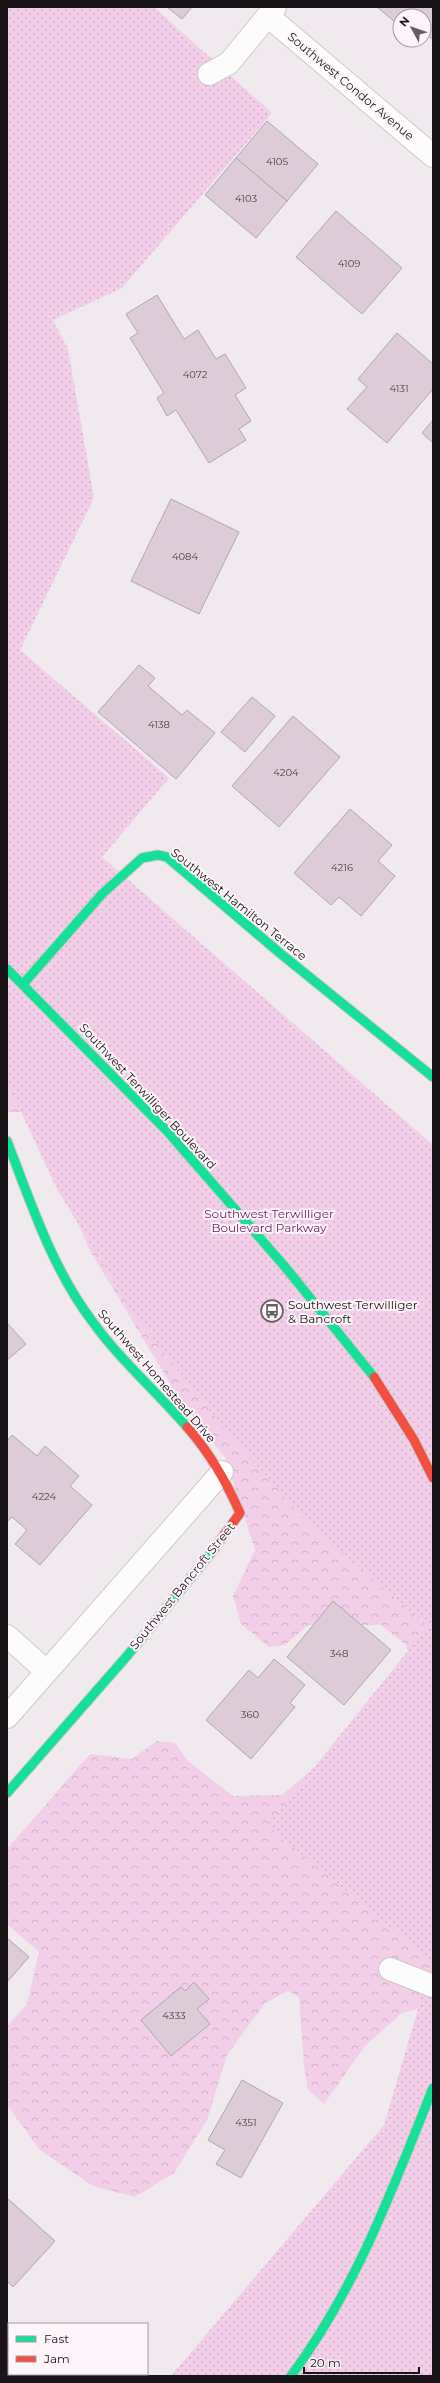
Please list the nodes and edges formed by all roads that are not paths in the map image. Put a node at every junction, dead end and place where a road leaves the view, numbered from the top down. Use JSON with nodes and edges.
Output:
{"nodes":[{"id":1,"x":272,"y":11,"type":"edge"},
{"id":2,"x":209,"y":74,"type":"dead end"},
{"id":3,"x":433,"y":156,"type":"edge"},
{"id":4,"x":7,"y":969,"type":"edge"},
{"id":5,"x":24,"y":984,"type":"junction"},
{"id":6,"x":433,"y":1077,"type":"edge"},
{"id":7,"x":7,"y":1141,"type":"edge"},
{"id":8,"x":222,"y":1472,"type":"junction"},
{"id":9,"x":433,"y":1478,"type":"edge"},
{"id":10,"x":7,"y":1636,"type":"edge"},
{"id":11,"x":46,"y":1671,"type":"junction"},
{"id":12,"x":7,"y":1717,"type":"edge"},
{"id":13,"x":7,"y":1793,"type":"edge"},
{"id":14,"x":390,"y":1969,"type":"dead end"},
{"id":15,"x":433,"y":1986,"type":"edge"},
{"id":16,"x":433,"y":2088,"type":"edge"},
{"id":17,"x":291,"y":2376,"type":"edge"}],
"edges":[{"from":1,"to":2,"type":"street"},
{"from":1,"to":3,"type":"street","name":"Southwest Condor Avenue"},
{"from":4,"to":5,"type":"street","name":"Southwest Terwilliger Boulevard"},
{"from":5,"to":6,"type":"street","name":"Southwest Hamilton Terrace"},
{"from":5,"to":9,"type":"street","name":"Southwest Terwilliger Boulevard"},
{"from":7,"to":8,"type":"street","name":"Southwest Homestead Drive"},
{"from":8,"to":11,"type":"street"},
{"from":8,"to":13,"type":"street","name":"Southwest Bancroft Street"},
{"from":10,"to":11,"type":"street"},
{"from":11,"to":12,"type":"street"},
{"from":14,"to":15,"type":"street"},
{"from":16,"to":17,"type":"street"}]}
